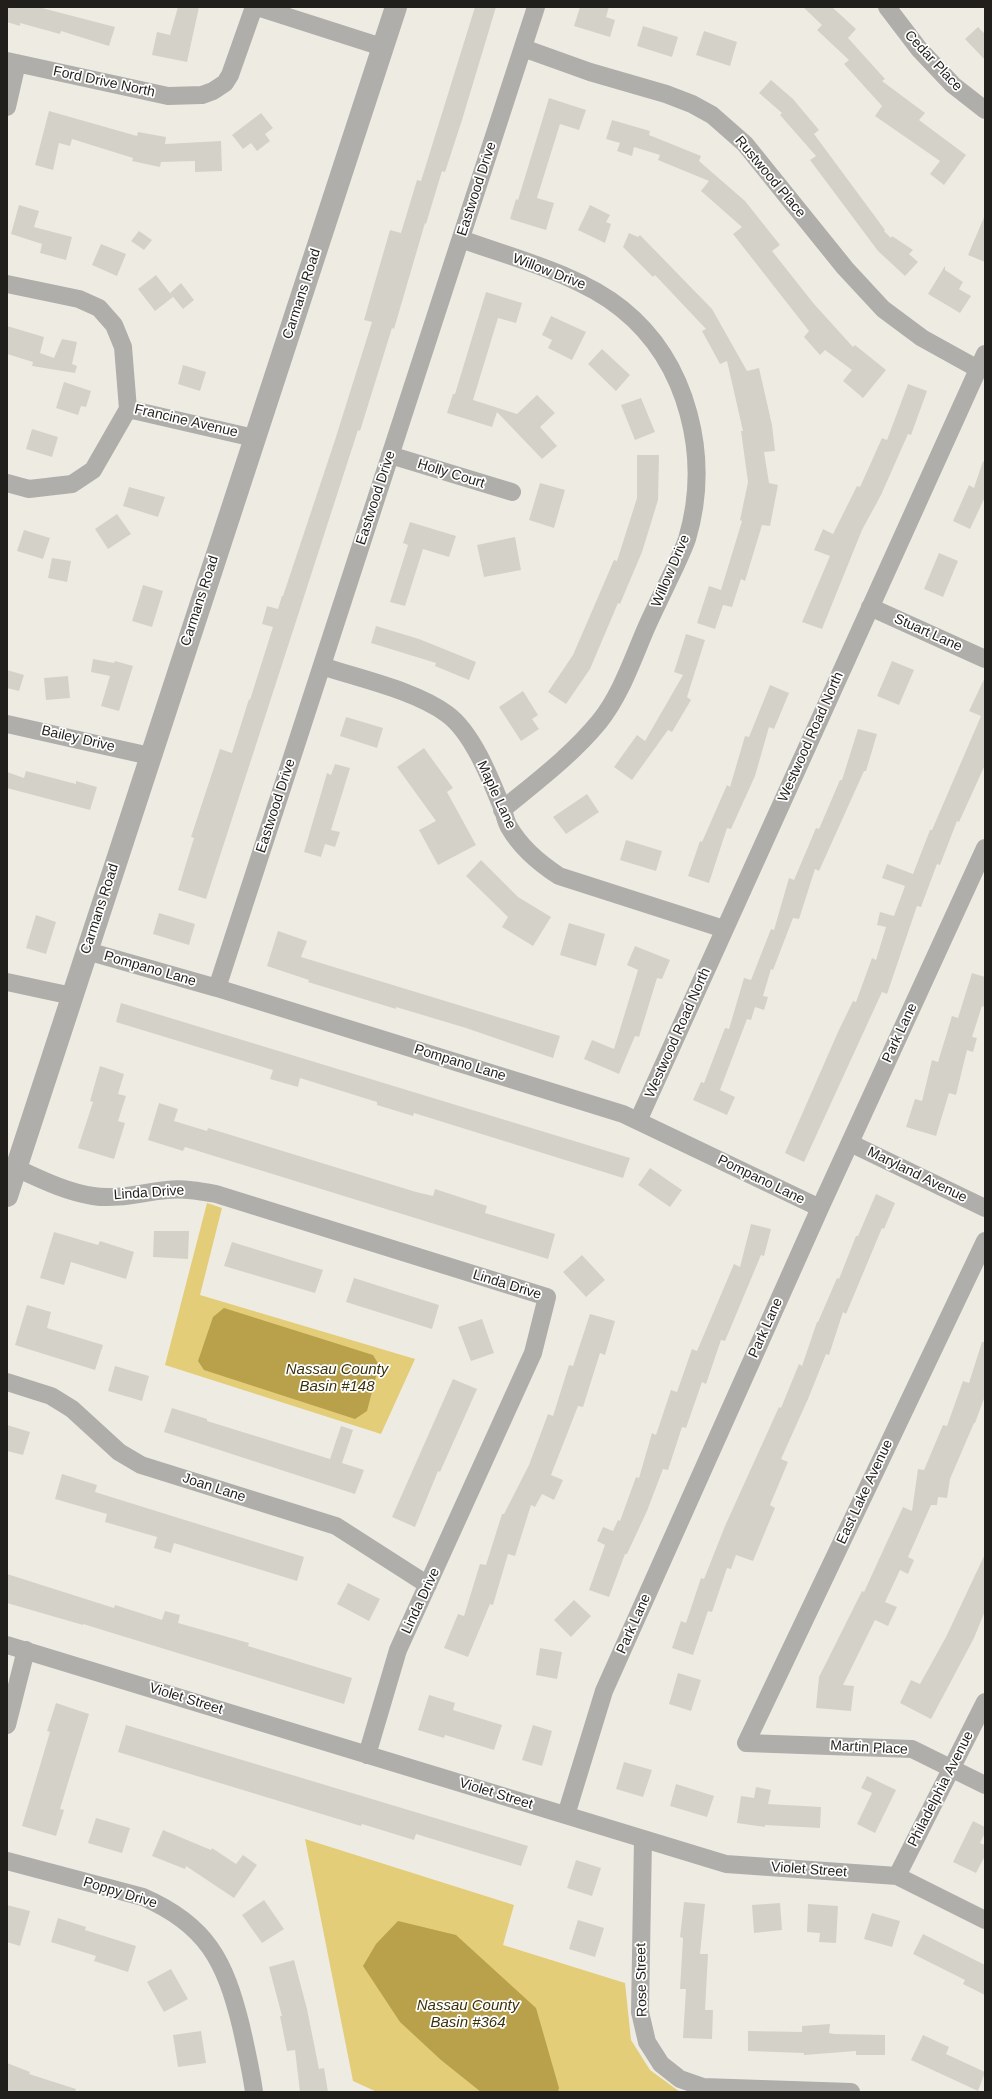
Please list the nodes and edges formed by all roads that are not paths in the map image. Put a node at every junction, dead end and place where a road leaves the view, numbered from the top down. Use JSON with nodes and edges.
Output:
{"nodes":[{"id":1,"x":254,"y":7,"type":"edge"},
{"id":2,"x":258,"y":7,"type":"edge"},
{"id":3,"x":396,"y":7,"type":"edge"},
{"id":4,"x":536,"y":7,"type":"edge"},
{"id":5,"x":887,"y":7,"type":"edge"},
{"id":6,"x":382,"y":47,"type":"junction"},
{"id":7,"x":523,"y":48,"type":"junction"},
{"id":8,"x":12,"y":62,"type":"edge"},
{"id":9,"x":7,"y":107,"type":"edge"},
{"id":10,"x":985,"y":110,"type":"edge"},
{"id":11,"x":461,"y":239,"type":"junction"},
{"id":12,"x":7,"y":284,"type":"edge"},
{"id":13,"x":982,"y":362,"type":"edge"},
{"id":14,"x":128,"y":409,"type":"junction"},
{"id":15,"x":254,"y":438,"type":"junction"},
{"id":16,"x":390,"y":455,"type":"junction"},
{"id":17,"x":7,"y":483,"type":"edge"},
{"id":18,"x":512,"y":492,"type":"dead end"},
{"id":19,"x":870,"y":607,"type":"junction"},
{"id":20,"x":985,"y":659,"type":"edge"},
{"id":21,"x":322,"y":666,"type":"junction"},
{"id":22,"x":7,"y":724,"type":"edge"},
{"id":23,"x":150,"y":756,"type":"junction"},
{"id":24,"x":502,"y":810,"type":"junction"},
{"id":25,"x":985,"y":848,"type":"edge"},
{"id":26,"x":724,"y":929,"type":"junction"},
{"id":27,"x":87,"y":951,"type":"junction"},
{"id":28,"x":7,"y":982,"type":"edge"},
{"id":29,"x":217,"y":988,"type":"junction"},
{"id":30,"x":72,"y":996,"type":"junction"},
{"id":31,"x":638,"y":1121,"type":"junction"},
{"id":32,"x":850,"y":1143,"type":"junction"},
{"id":33,"x":16,"y":1168,"type":"junction"},
{"id":34,"x":7,"y":1196,"type":"edge"},
{"id":35,"x":820,"y":1208,"type":"junction"},
{"id":36,"x":985,"y":1208,"type":"edge"},
{"id":37,"x":985,"y":1241,"type":"edge"},
{"id":38,"x":7,"y":1382,"type":"edge"},
{"id":39,"x":428,"y":1585,"type":"junction"},
{"id":40,"x":7,"y":1644,"type":"edge"},
{"id":41,"x":26,"y":1650,"type":"junction"},
{"id":42,"x":985,"y":1702,"type":"edge"},
{"id":43,"x":7,"y":1726,"type":"edge"},
{"id":44,"x":746,"y":1743,"type":"joint"},
{"id":45,"x":367,"y":1755,"type":"junction"},
{"id":46,"x":952,"y":1769,"type":"junction"},
{"id":47,"x":985,"y":1785,"type":"edge"},
{"id":48,"x":566,"y":1815,"type":"junction"},
{"id":49,"x":643,"y":1840,"type":"junction"},
{"id":50,"x":7,"y":1861,"type":"edge"},
{"id":51,"x":897,"y":1876,"type":"junction"},
{"id":52,"x":985,"y":1920,"type":"edge"},
{"id":53,"x":254,"y":2092,"type":"edge"},
{"id":54,"x":851,"y":2092,"type":"edge"}],
"edges":[{"from":1,"to":8,"type":"street","name":"Ford Drive North"},
{"from":2,"to":6,"type":"street"},
{"from":3,"to":6,"type":"street","name":"Carmans Road"},
{"from":4,"to":7,"type":"street","name":"Eastwood Drive"},
{"from":5,"to":10,"type":"street","name":"Cedar Place"},
{"from":6,"to":15,"type":"street","name":"Carmans Road"},
{"from":7,"to":11,"type":"street","name":"Eastwood Drive"},
{"from":7,"to":13,"type":"street","name":"Rustwood Place"},
{"from":8,"to":9,"type":"street"},
{"from":11,"to":16,"type":"street","name":"Eastwood Drive"},
{"from":11,"to":24,"type":"street","name":"Willow Drive"},
{"from":12,"to":14,"type":"street","name":"Francine Avenue"},
{"from":13,"to":19,"type":"street","name":"Westwood Road North"},
{"from":14,"to":15,"type":"street","name":"Francine Avenue"},
{"from":14,"to":17,"type":"street"},
{"from":15,"to":23,"type":"street","name":"Carmans Road"},
{"from":16,"to":18,"type":"street","name":"Holly Court"},
{"from":16,"to":21,"type":"street","name":"Eastwood Drive"},
{"from":19,"to":20,"type":"street","name":"Stuart Lane"},
{"from":19,"to":26,"type":"street","name":"Westwood Road North"},
{"from":21,"to":24,"type":"street","name":"Maple Lane"},
{"from":21,"to":29,"type":"street","name":"Eastwood Drive"},
{"from":22,"to":23,"type":"street","name":"Bailey Drive"},
{"from":23,"to":27,"type":"street","name":"Carmans Road"},
{"from":24,"to":26,"type":"street","name":"Maple Lane"},
{"from":25,"to":32,"type":"street","name":"Park Lane"},
{"from":26,"to":31,"type":"street","name":"Westwood Road North"},
{"from":27,"to":29,"type":"street","name":"Pompano Lane"},
{"from":27,"to":30,"type":"street","name":"Carmans Road"},
{"from":28,"to":30,"type":"street"},
{"from":29,"to":31,"type":"street","name":"Pompano Lane"},
{"from":30,"to":33,"type":"street","name":"Carmans Road"},
{"from":31,"to":35,"type":"street","name":"Pompano Lane"},
{"from":32,"to":35,"type":"street","name":"Park Lane"},
{"from":32,"to":36,"type":"street","name":"Maryland Avenue"},
{"from":33,"to":34,"type":"street","name":"Carmans Road"},
{"from":33,"to":39,"type":"street","name":"Linda Drive"},
{"from":35,"to":48,"type":"street","name":"Park Lane"},
{"from":37,"to":44,"type":"street","name":"East Lake Avenue"},
{"from":38,"to":39,"type":"street","name":"Joan Lane"},
{"from":39,"to":45,"type":"street","name":"Linda Drive"},
{"from":40,"to":41,"type":"street","name":"Violet Street"},
{"from":41,"to":43,"type":"street"},
{"from":41,"to":45,"type":"street","name":"Violet Street"},
{"from":42,"to":46,"type":"street","name":"Philadelphia Avenue"},
{"from":44,"to":46,"type":"street","name":"Martin Place"},
{"from":45,"to":48,"type":"street","name":"Violet Street"},
{"from":46,"to":47,"type":"street","name":"Martin Place"},
{"from":46,"to":51,"type":"street","name":"Philadelphia Avenue"},
{"from":48,"to":49,"type":"street","name":"Violet Street"},
{"from":49,"to":51,"type":"street","name":"Violet Street"},
{"from":49,"to":54,"type":"street","name":"Rose Street"},
{"from":50,"to":53,"type":"street","name":"Poppy Drive"},
{"from":51,"to":52,"type":"street","name":"Violet Street"}]}
